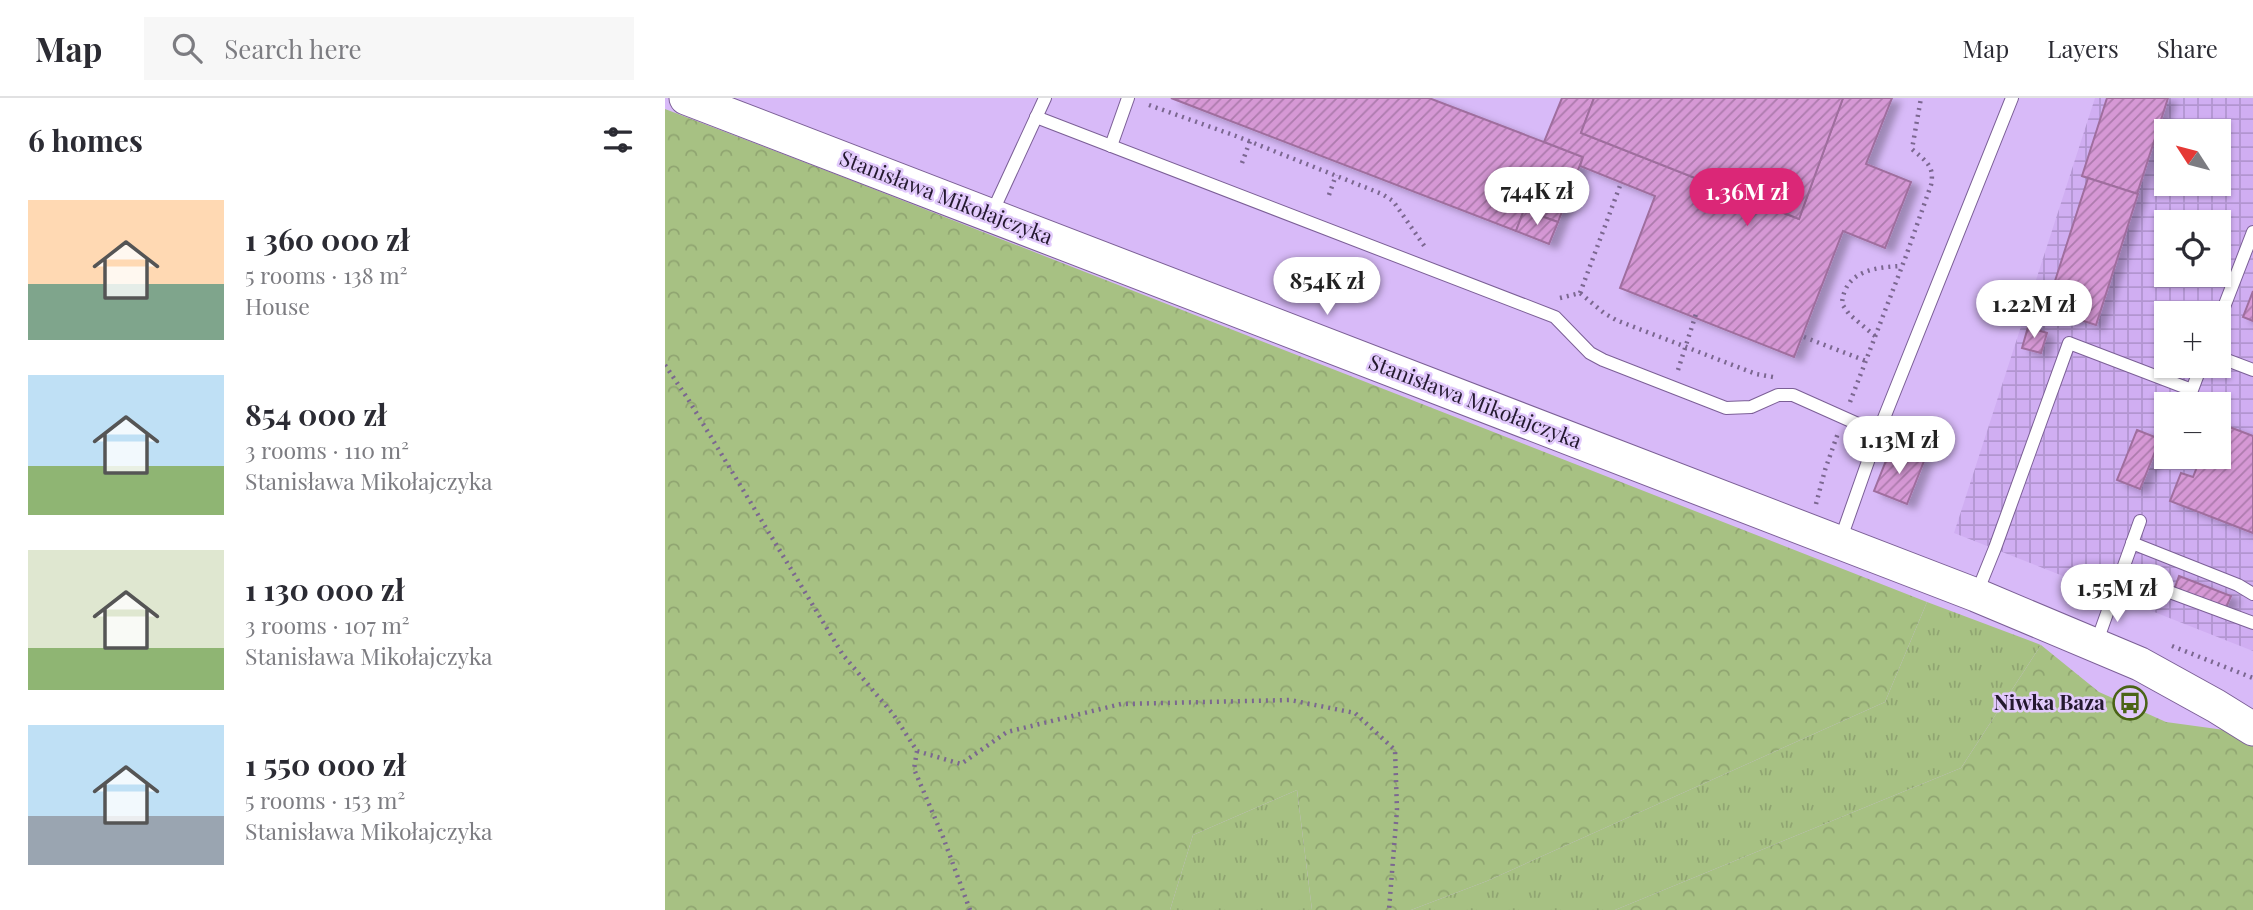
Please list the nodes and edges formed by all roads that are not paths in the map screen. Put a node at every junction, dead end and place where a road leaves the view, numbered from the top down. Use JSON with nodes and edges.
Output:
{"nodes":[{"id":1,"x":686,"y":98,"type":"edge"},
{"id":2,"x":1045,"y":98,"type":"edge"},
{"id":3,"x":1128,"y":98,"type":"edge"},
{"id":4,"x":2012,"y":98,"type":"edge"},
{"id":5,"x":1037,"y":117,"type":"junction"},
{"id":6,"x":1111,"y":146,"type":"junction"},
{"id":7,"x":991,"y":216,"type":"junction"},
{"id":8,"x":2253,"y":232,"type":"edge"},
{"id":9,"x":2226,"y":301,"type":"edge"},
{"id":10,"x":2231,"y":362,"type":"edge"},
{"id":11,"x":2253,"y":370,"type":"edge"},
{"id":12,"x":2154,"y":375,"type":"edge"},
{"id":13,"x":2161,"y":378,"type":"edge"},
{"id":14,"x":2196,"y":378,"type":"edge"},
{"id":15,"x":1878,"y":433,"type":"junction"},
{"id":16,"x":2140,"y":521,"type":"dead end"},
{"id":17,"x":1840,"y":542,"type":"junction"},
{"id":18,"x":2132,"y":543,"type":"junction"},
{"id":19,"x":2122,"y":574,"type":"junction"},
{"id":20,"x":2253,"y":594,"type":"edge"},
{"id":21,"x":1976,"y":595,"type":"junction"},
{"id":22,"x":2253,"y":623,"type":"edge"},
{"id":23,"x":2096,"y":644,"type":"junction"},
{"id":24,"x":2253,"y":729,"type":"edge"}],
"edges":[{"from":1,"to":7,"type":"street","name":"Stanisława Mikołajczyka"},
{"from":2,"to":5,"type":"lane"},
{"from":3,"to":6,"type":"lane"},
{"from":4,"to":15,"type":"lane"},
{"from":5,"to":6,"type":"lane"},
{"from":5,"to":7,"type":"lane"},
{"from":6,"to":15,"type":"lane"},
{"from":7,"to":17,"type":"street","name":"Stanisława Mikołajczyka"},
{"from":8,"to":9,"type":"lane"},
{"from":10,"to":11,"type":"lane"},
{"from":12,"to":21,"type":"lane"},
{"from":13,"to":14,"type":"lane"},
{"from":15,"to":17,"type":"lane"},
{"from":16,"to":18,"type":"lane"},
{"from":17,"to":21,"type":"street","name":"Stanisława Mikołajczyka"},
{"from":18,"to":19,"type":"lane"},
{"from":18,"to":20,"type":"lane"},
{"from":19,"to":22,"type":"lane"},
{"from":19,"to":23,"type":"lane"},
{"from":21,"to":23,"type":"street","name":"Stanisława Mikołajczyka"},
{"from":23,"to":24,"type":"street","name":"Stanisława Mikołajczyka"}]}
